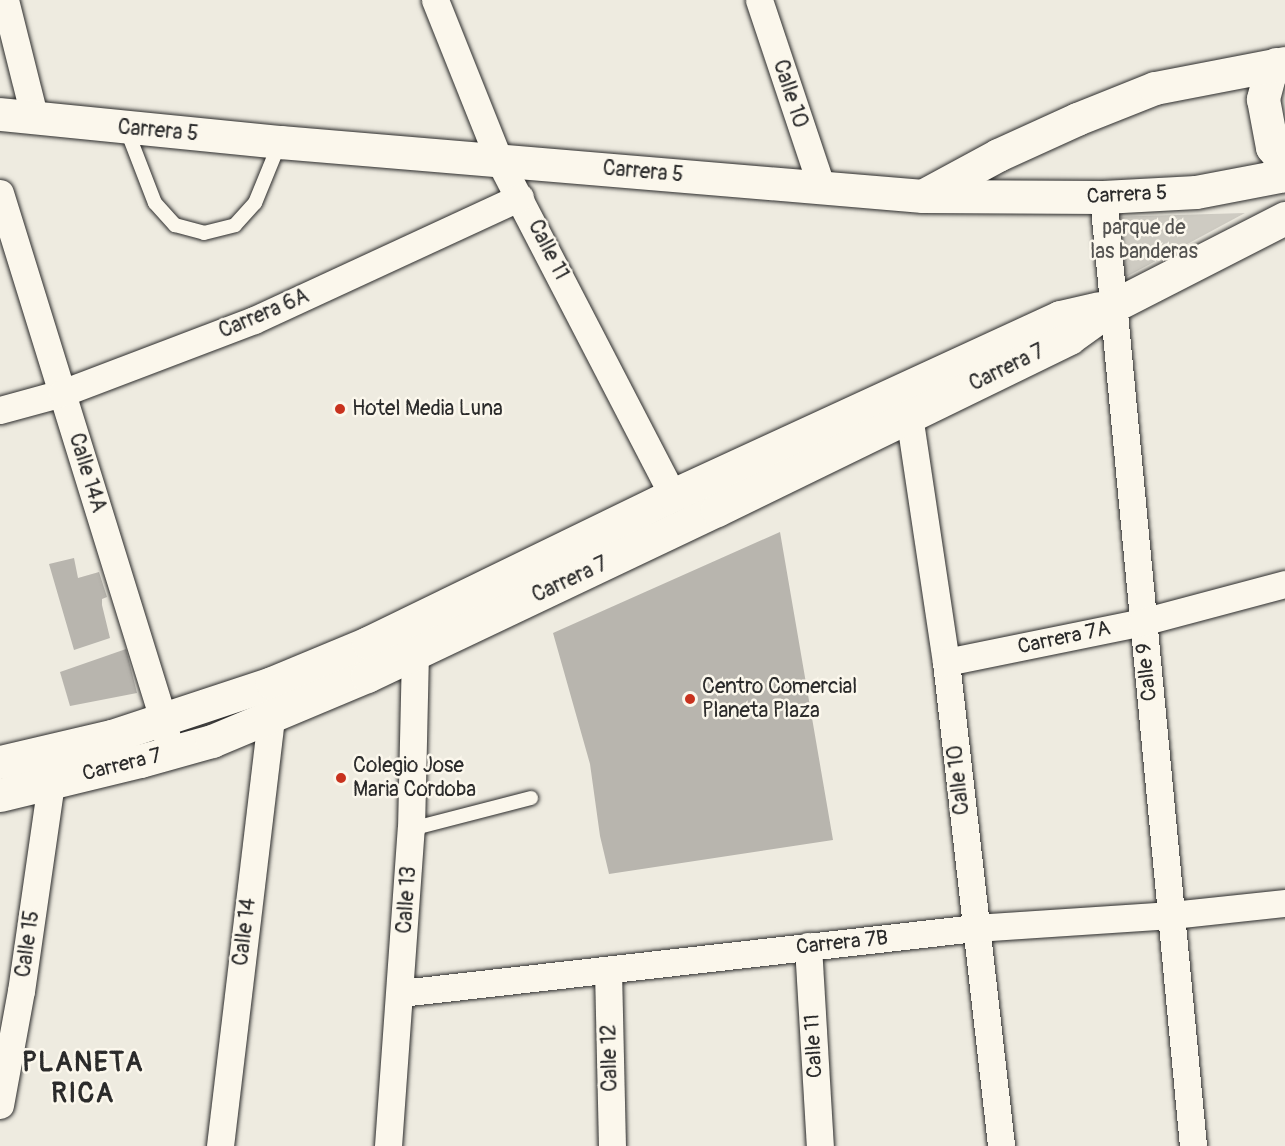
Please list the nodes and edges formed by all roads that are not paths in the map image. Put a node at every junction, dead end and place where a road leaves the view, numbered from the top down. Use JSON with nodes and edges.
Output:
{"nodes":[{"id":1,"x":5,"y":0,"type":"edge"},
{"id":2,"x":435,"y":0,"type":"edge"},
{"id":3,"x":759,"y":0,"type":"edge"},
{"id":4,"x":1281,"y":63,"type":"edge"},
{"id":5,"x":0,"y":114,"type":"edge"},
{"id":6,"x":35,"y":119,"type":"junction"},
{"id":7,"x":126,"y":128,"type":"junction"},
{"id":8,"x":280,"y":142,"type":"junction"},
{"id":9,"x":499,"y":160,"type":"junction"},
{"id":10,"x":1285,"y":163,"type":"edge"},
{"id":11,"x":1285,"y":175,"type":"edge"},
{"id":12,"x":822,"y":188,"type":"junction"},
{"id":13,"x":0,"y":193,"type":"edge"},
{"id":14,"x":923,"y":196,"type":"junction"},
{"id":15,"x":520,"y":197,"type":"junction"},
{"id":16,"x":1103,"y":197,"type":"junction"},
{"id":17,"x":1285,"y":218,"type":"edge"},
{"id":18,"x":1115,"y":305,"type":"junction"},
{"id":19,"x":62,"y":393,"type":"junction"},
{"id":20,"x":0,"y":410,"type":"edge"},
{"id":21,"x":909,"y":415,"type":"junction"},
{"id":22,"x":673,"y":495,"type":"junction"},
{"id":23,"x":1285,"y":584,"type":"edge"},
{"id":24,"x":1142,"y":622,"type":"junction"},
{"id":25,"x":415,"y":653,"type":"junction"},
{"id":26,"x":946,"y":662,"type":"junction"},
{"id":27,"x":271,"y":717,"type":"junction"},
{"id":28,"x":163,"y":720,"type":"junction"},
{"id":29,"x":170,"y":753,"type":"junction"},
{"id":30,"x":0,"y":762,"type":"edge"},
{"id":31,"x":49,"y":768,"type":"junction"},
{"id":32,"x":0,"y":795,"type":"edge"},
{"id":33,"x":531,"y":798,"type":"dead end"},
{"id":34,"x":411,"y":829,"type":"junction"},
{"id":35,"x":1285,"y":903,"type":"edge"},
{"id":36,"x":1172,"y":915,"type":"junction"},
{"id":37,"x":975,"y":928,"type":"junction"},
{"id":38,"x":808,"y":946,"type":"junction"},
{"id":39,"x":608,"y":970,"type":"junction"},
{"id":40,"x":401,"y":993,"type":"junction"},
{"id":41,"x":0,"y":1105,"type":"edge"},
{"id":42,"x":220,"y":1146,"type":"edge"},
{"id":43,"x":388,"y":1146,"type":"edge"},
{"id":44,"x":612,"y":1146,"type":"edge"},
{"id":45,"x":820,"y":1146,"type":"edge"},
{"id":46,"x":1001,"y":1146,"type":"edge"},
{"id":47,"x":1193,"y":1146,"type":"edge"}],
"edges":[{"from":1,"to":6,"type":"street"},
{"from":2,"to":9,"type":"street","name":"Calle 11"},
{"from":3,"to":12,"type":"street","name":"Calle 10"},
{"from":4,"to":10,"type":"main road"},
{"from":4,"to":14,"type":"main road"},
{"from":5,"to":6,"type":"main road","name":"Carrera 5"},
{"from":6,"to":7,"type":"main road","name":"Carrera 5"},
{"from":7,"to":8,"type":"main road","name":"Carrera 5"},
{"from":7,"to":8,"type":"lane"},
{"from":8,"to":9,"type":"main road","name":"Carrera 5"},
{"from":9,"to":12,"type":"main road","name":"Carrera 5"},
{"from":9,"to":15,"type":"street","name":"Calle 11"},
{"from":11,"to":16,"type":"main road","name":"Carrera 5"},
{"from":12,"to":14,"type":"main road","name":"Carrera 5"},
{"from":13,"to":19,"type":"street","name":"Calle 14A"},
{"from":14,"to":16,"type":"main road","name":"Carrera 5"},
{"from":15,"to":19,"type":"street","name":"Carrera 6A"},
{"from":15,"to":22,"type":"street","name":"Calle 11"},
{"from":16,"to":18,"type":"street","name":"Calle 9"},
{"from":17,"to":18,"type":"main road","name":"Carrera 7"},
{"from":18,"to":21,"type":"main road","name":"Carrera 7"},
{"from":18,"to":22,"type":"main road","name":"Carrera 7"},
{"from":18,"to":24,"type":"street","name":"Calle 9"},
{"from":19,"to":20,"type":"street","name":"Carrera 6A"},
{"from":19,"to":28,"type":"street","name":"Calle 14A"},
{"from":21,"to":25,"type":"main road","name":"Carrera 7"},
{"from":21,"to":26,"type":"street","name":"Calle 10"},
{"from":22,"to":28,"type":"main road","name":"Carrera 7"},
{"from":23,"to":24,"type":"street","name":"Carrera 7A"},
{"from":24,"to":26,"type":"street","name":"Carrera 7A"},
{"from":24,"to":36,"type":"street","name":"Calle 9"},
{"from":25,"to":27,"type":"main road","name":"Carrera 7"},
{"from":25,"to":34,"type":"street","name":"Calle 13"},
{"from":26,"to":37,"type":"street","name":"Calle 10"},
{"from":27,"to":29,"type":"main road","name":"Carrera 7"},
{"from":27,"to":42,"type":"street","name":"Calle 14"},
{"from":28,"to":29,"type":"street","name":"Calle 14A"},
{"from":28,"to":31,"type":"main road","name":"Carrera 7"},
{"from":29,"to":31,"type":"main road","name":"Carrera 7"},
{"from":30,"to":31,"type":"main road","name":"Carrera 7"},
{"from":31,"to":32,"type":"main road","name":"Carrera 7"},
{"from":31,"to":41,"type":"street","name":"Calle 15"},
{"from":33,"to":34,"type":"lane"},
{"from":34,"to":40,"type":"street","name":"Calle 13"},
{"from":35,"to":36,"type":"street","name":"Carrera 7B"},
{"from":36,"to":37,"type":"street","name":"Carrera 7B"},
{"from":36,"to":47,"type":"street","name":"Calle 9"},
{"from":37,"to":38,"type":"street","name":"Carrera 7B"},
{"from":37,"to":46,"type":"street","name":"Calle 10"},
{"from":38,"to":39,"type":"street","name":"Carrera 7B"},
{"from":38,"to":45,"type":"street","name":"Calle 11"},
{"from":39,"to":40,"type":"street","name":"Carrera 7B"},
{"from":39,"to":44,"type":"street","name":"Calle 12"},
{"from":40,"to":43,"type":"street","name":"Calle 13"}]}
